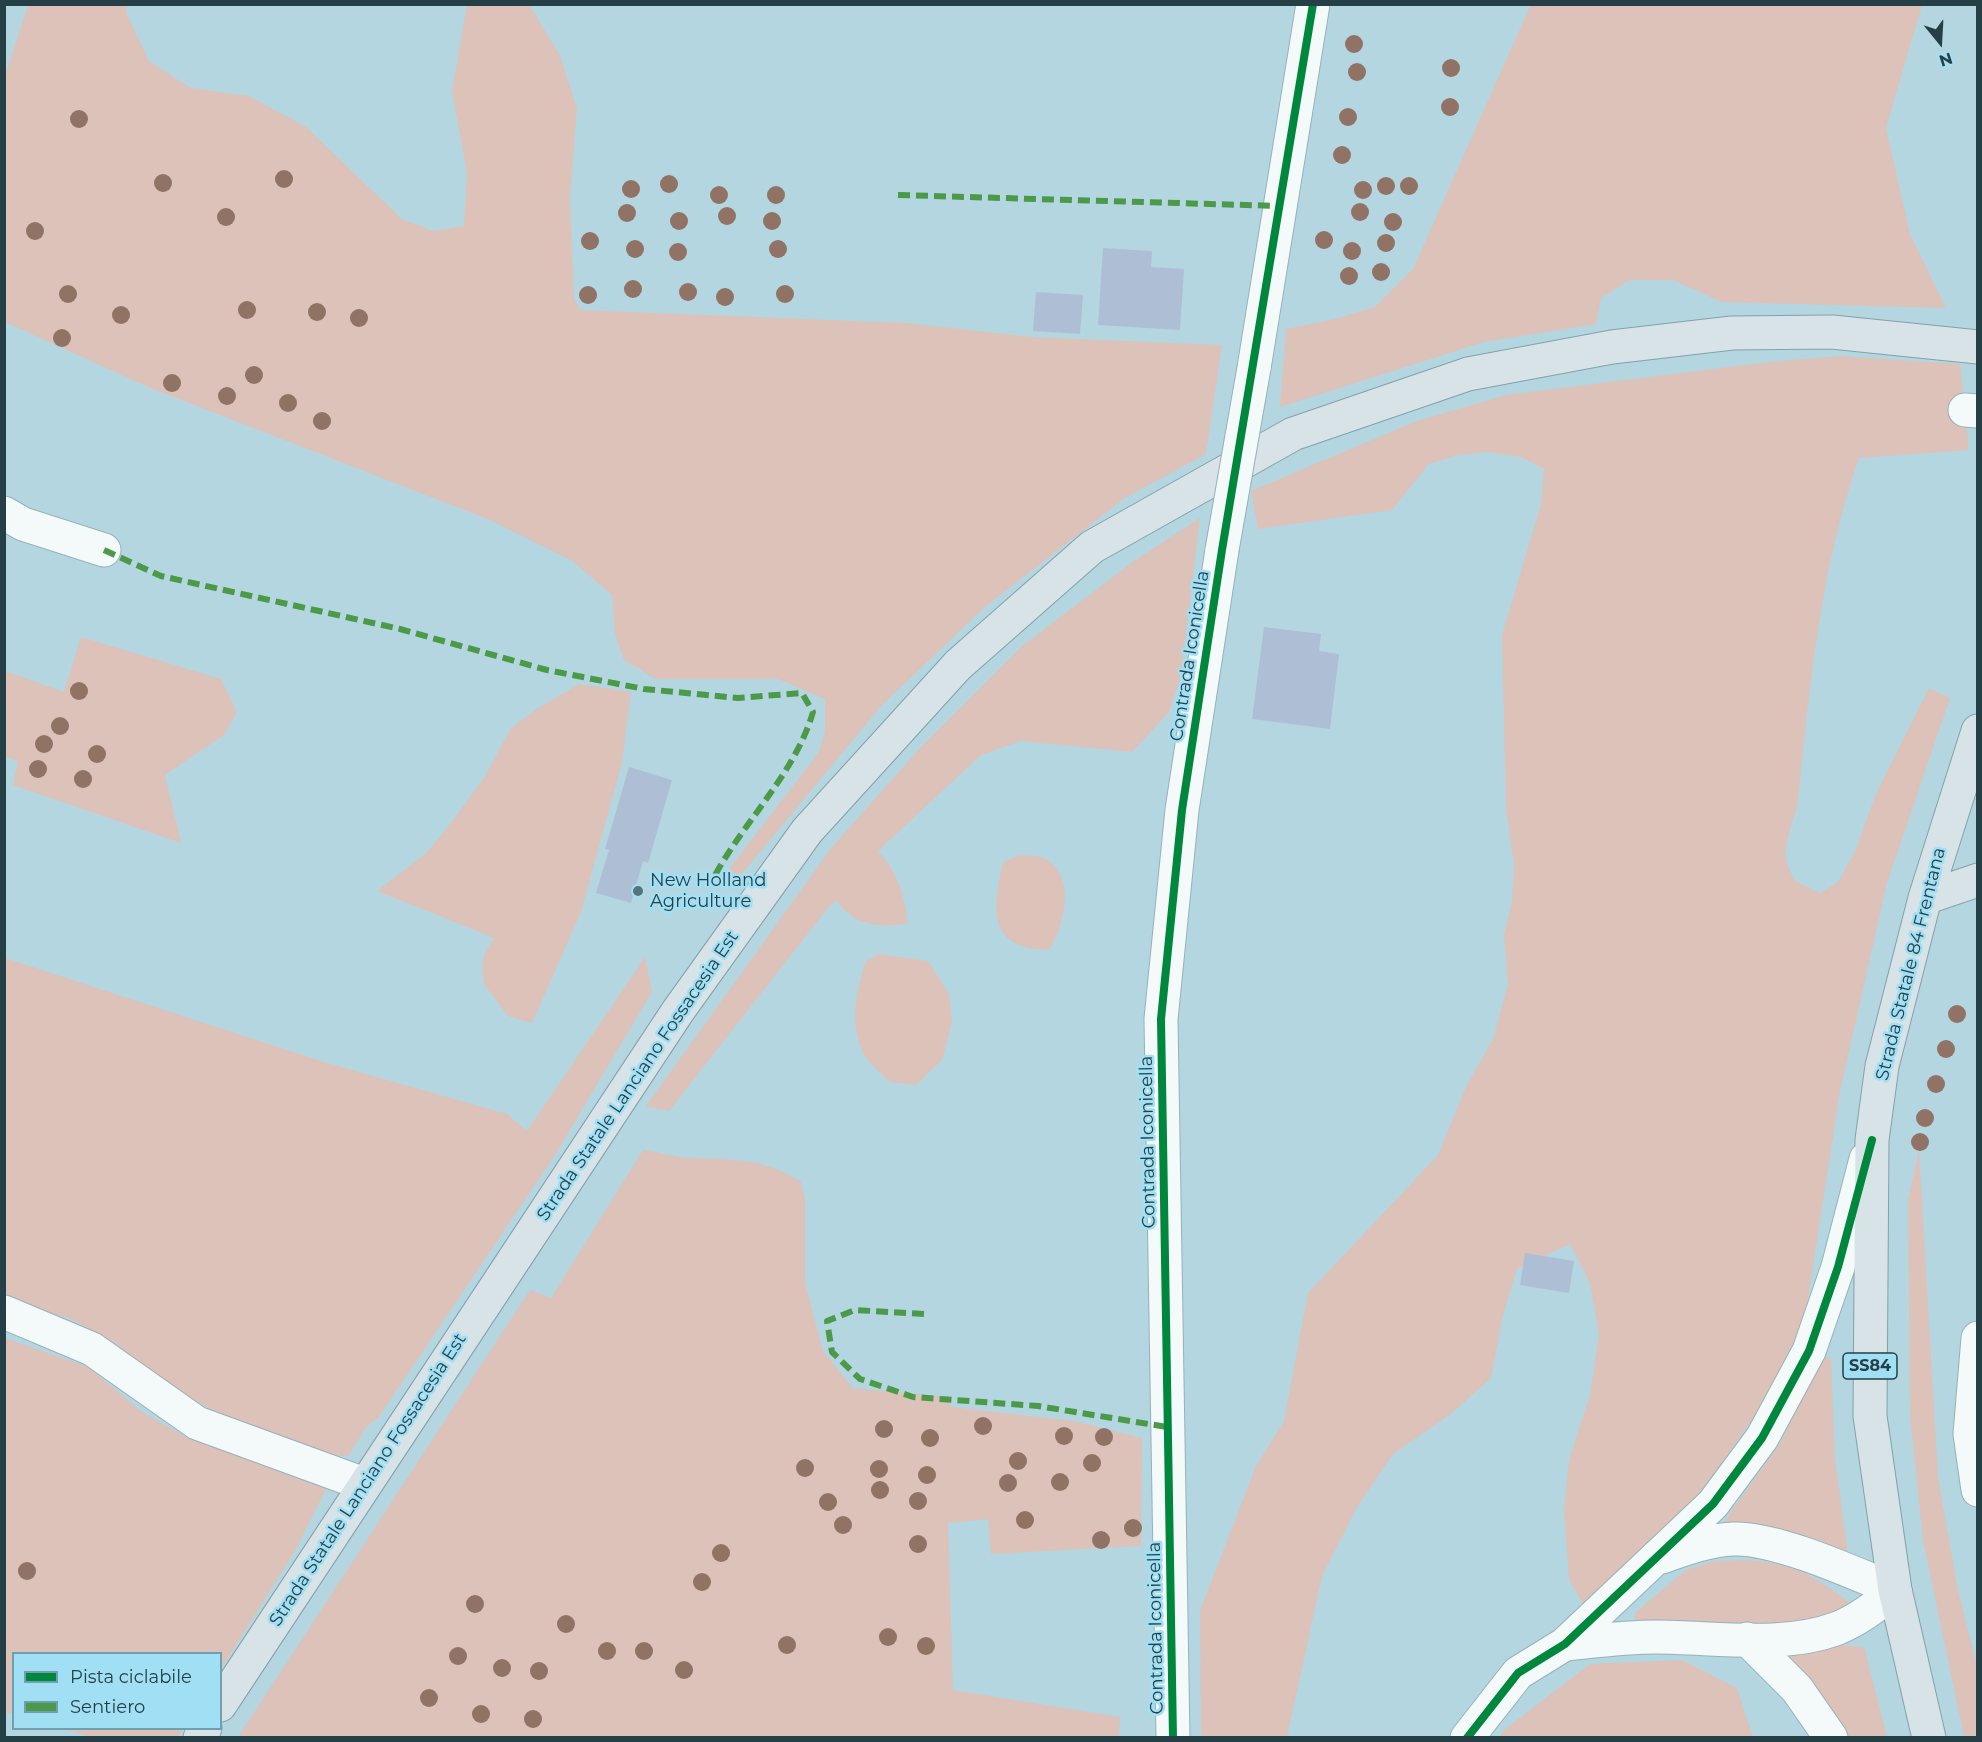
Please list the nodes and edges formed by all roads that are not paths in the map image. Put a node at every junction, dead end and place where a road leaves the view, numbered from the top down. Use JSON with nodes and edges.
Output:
{"nodes":[{"id":1,"x":1313,"y":4,"type":"edge"},
{"id":2,"x":1977,"y":346,"type":"edge"},
{"id":3,"x":4,"y":513,"type":"edge"},
{"id":4,"x":104,"y":550,"type":"dead end"},
{"id":5,"x":1974,"y":753,"type":"edge"},
{"id":6,"x":1977,"y":880,"type":"edge"},
{"id":7,"x":1925,"y":898,"type":"junction"},
{"id":8,"x":1872,"y":1140,"type":"junction"},
{"id":9,"x":4,"y":1312,"type":"edge"},
{"id":10,"x":1977,"y":1338,"type":"edge"},
{"id":11,"x":364,"y":1484,"type":"junction"},
{"id":12,"x":1977,"y":1490,"type":"edge"},
{"id":13,"x":1654,"y":1559,"type":"junction"},
{"id":14,"x":1895,"y":1590,"type":"junction"},
{"id":15,"x":1747,"y":1639,"type":"junction"},
{"id":16,"x":1565,"y":1644,"type":"junction"},
{"id":17,"x":222,"y":1702,"type":"edge"},
{"id":18,"x":1173,"y":1737,"type":"edge"},
{"id":19,"x":1467,"y":1737,"type":"edge"},
{"id":20,"x":1831,"y":1737,"type":"edge"},
{"id":21,"x":1929,"y":1737,"type":"edge"}],
"edges":[{"from":1,"to":18,"type":"street","name":"Contrada Iconicella","bridge":true},
{"from":2,"to":11,"type":"main road","name":"Strada Statale Lanciano Fossacesia Est"},
{"from":3,"to":4,"type":"street"},
{"from":5,"to":7,"type":"main road","name":"Strada Statale 84 Frentana","number":"SS84"},
{"from":6,"to":7,"type":"main road"},
{"from":7,"to":8,"type":"main road","name":"Strada Statale 84 Frentana","number":"SS84"},
{"from":8,"to":13,"type":"street"},
{"from":8,"to":14,"type":"main road","name":"Strada Statale 84 Frentana","number":"SS84"},
{"from":9,"to":11,"type":"street"},
{"from":10,"to":12,"type":"street"},
{"from":11,"to":17,"type":"main road","name":"Strada Statale Lanciano Fossacesia Est"},
{"from":13,"to":14,"type":"street"},
{"from":13,"to":16,"type":"street"},
{"from":14,"to":15,"type":"street"},
{"from":14,"to":21,"type":"main road","name":"Strada Statale 84 Frentana","number":"SS84"},
{"from":15,"to":16,"type":"street"},
{"from":15,"to":20,"type":"street"},
{"from":16,"to":19,"type":"street"}]}
